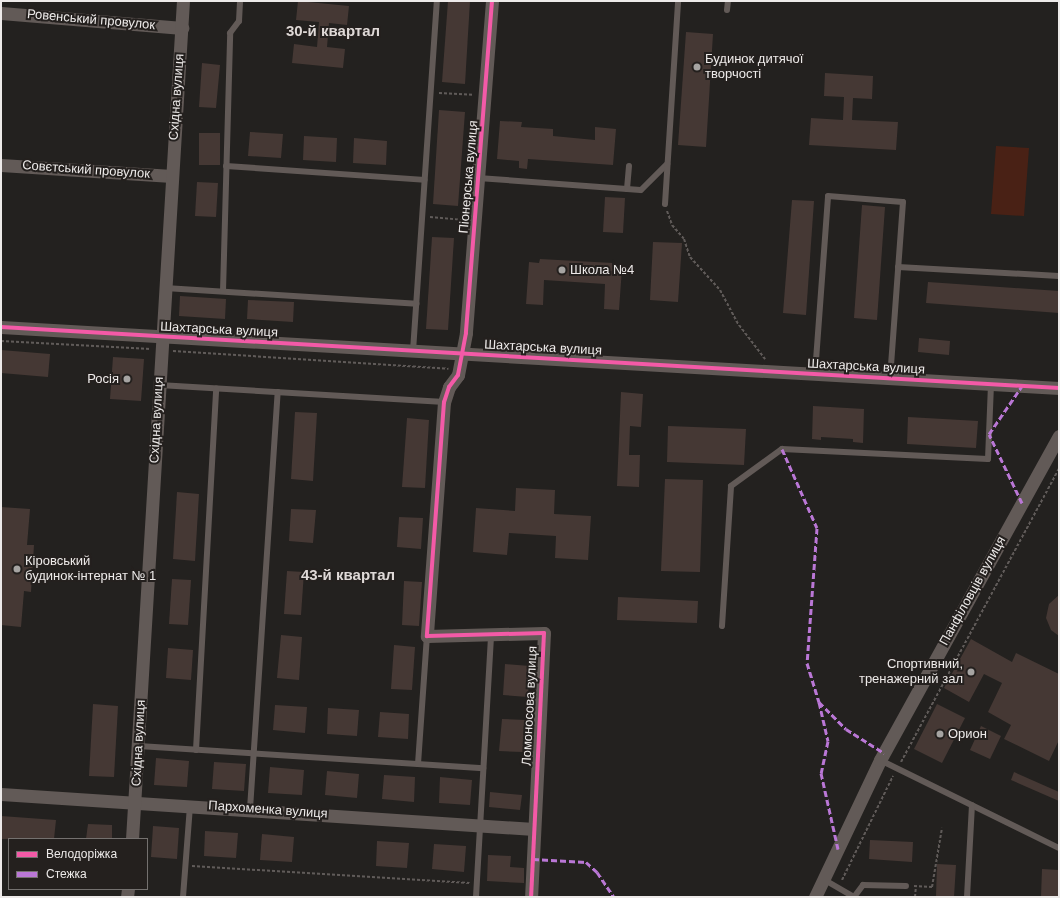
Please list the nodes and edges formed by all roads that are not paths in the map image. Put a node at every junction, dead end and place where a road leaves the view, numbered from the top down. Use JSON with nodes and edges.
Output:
{"nodes":[{"id":1,"x":184,"y":1,"type":"edge"},
{"id":2,"x":240,"y":1,"type":"edge"},
{"id":3,"x":437,"y":1,"type":"edge"},
{"id":4,"x":492,"y":1,"type":"edge"},
{"id":5,"x":678,"y":1,"type":"edge"},
{"id":6,"x":728,"y":1,"type":"edge"},
{"id":7,"x":727,"y":10,"type":"dead end"},
{"id":8,"x":1,"y":13,"type":"edge"},
{"id":9,"x":182,"y":28,"type":"junction"},
{"id":10,"x":667,"y":164,"type":"junction"},
{"id":11,"x":1,"y":165,"type":"edge"},
{"id":12,"x":226,"y":166,"type":"junction"},
{"id":13,"x":629,"y":166,"type":"dead end"},
{"id":14,"x":172,"y":176,"type":"junction"},
{"id":15,"x":478,"y":178,"type":"junction"},
{"id":16,"x":424,"y":180,"type":"junction"},
{"id":17,"x":627,"y":189,"type":"junction"},
{"id":18,"x":665,"y":204,"type":"road end"},
{"id":19,"x":898,"y":266,"type":"junction"},
{"id":20,"x":1059,"y":276,"type":"edge"},
{"id":21,"x":165,"y":288,"type":"junction"},
{"id":22,"x":223,"y":291,"type":"junction"},
{"id":23,"x":416,"y":304,"type":"junction"},
{"id":24,"x":1,"y":327,"type":"edge"},
{"id":25,"x":162,"y":336,"type":"junction"},
{"id":26,"x":413,"y":351,"type":"junction"},
{"id":27,"x":462,"y":354,"type":"junction"},
{"id":28,"x":815,"y":374,"type":"junction"},
{"id":29,"x":890,"y":379,"type":"junction"},
{"id":30,"x":992,"y":384,"type":"junction"},
{"id":31,"x":159,"y":386,"type":"junction"},
{"id":32,"x":1059,"y":388,"type":"edge"},
{"id":33,"x":216,"y":389,"type":"junction"},
{"id":34,"x":278,"y":392,"type":"junction"},
{"id":35,"x":444,"y":402,"type":"junction"},
{"id":36,"x":1059,"y":436,"type":"edge"},
{"id":37,"x":722,"y":626,"type":"dead end"},
{"id":38,"x":491,"y":635,"type":"junction"},
{"id":39,"x":427,"y":636,"type":"junction"},
{"id":40,"x":139,"y":746,"type":"junction"},
{"id":41,"x":196,"y":750,"type":"junction"},
{"id":42,"x":254,"y":753,"type":"junction"},
{"id":43,"x":880,"y":760,"type":"junction"},
{"id":44,"x":418,"y":764,"type":"junction"},
{"id":45,"x":483,"y":768,"type":"junction"},
{"id":46,"x":1,"y":794,"type":"edge"},
{"id":47,"x":136,"y":801,"type":"junction"},
{"id":48,"x":190,"y":805,"type":"junction"},
{"id":49,"x":972,"y":805,"type":"junction"},
{"id":50,"x":250,"y":809,"type":"junction"},
{"id":51,"x":480,"y":825,"type":"junction"},
{"id":52,"x":534,"y":829,"type":"junction"},
{"id":53,"x":132,"y":838,"type":"edge"},
{"id":54,"x":1059,"y":848,"type":"edge"},
{"id":55,"x":823,"y":880,"type":"junction"},
{"id":56,"x":906,"y":886,"type":"road end"},
{"id":57,"x":183,"y":897,"type":"edge"},
{"id":58,"x":476,"y":897,"type":"edge"},
{"id":59,"x":531,"y":897,"type":"edge"},
{"id":60,"x":815,"y":897,"type":"edge"},
{"id":61,"x":854,"y":897,"type":"edge"},
{"id":62,"x":967,"y":897,"type":"edge"}],
"edges":[{"from":1,"to":9,"type":"street","name":"Східна вулиця"},
{"from":2,"to":12,"type":"lane"},
{"from":3,"to":16,"type":"lane"},
{"from":4,"to":15,"type":"street","name":"Піонерська вулиця"},
{"from":5,"to":10,"type":"lane"},
{"from":6,"to":7,"type":"lane"},
{"from":8,"to":9,"type":"street","name":"Ровенський провулок"},
{"from":9,"to":14,"type":"street","name":"Східна вулиця"},
{"from":10,"to":17,"type":"lane"},
{"from":10,"to":18,"type":"lane"},
{"from":11,"to":14,"type":"street","name":"Совєтський провулок"},
{"from":12,"to":16,"type":"lane"},
{"from":12,"to":22,"type":"lane"},
{"from":13,"to":17,"type":"lane"},
{"from":14,"to":21,"type":"street","name":"Східна вулиця"},
{"from":15,"to":17,"type":"lane"},
{"from":15,"to":27,"type":"street","name":"Піонерська вулиця"},
{"from":16,"to":23,"type":"lane"},
{"from":19,"to":20,"type":"lane"},
{"from":19,"to":28,"type":"lane"},
{"from":19,"to":29,"type":"lane"},
{"from":21,"to":22,"type":"lane"},
{"from":21,"to":25,"type":"street","name":"Східна вулиця"},
{"from":22,"to":23,"type":"lane"},
{"from":23,"to":26,"type":"lane"},
{"from":24,"to":25,"type":"street","name":"Шахтарська вулиця"},
{"from":25,"to":26,"type":"street","name":"Шахтарська вулиця"},
{"from":25,"to":31,"type":"street","name":"Східна вулиця"},
{"from":26,"to":27,"type":"street","name":"Шахтарська вулиця"},
{"from":27,"to":28,"type":"street","name":"Шахтарська вулиця"},
{"from":27,"to":35,"type":"street","name":"Піонерська вулиця"},
{"from":28,"to":29,"type":"street","name":"Шахтарська вулиця"},
{"from":29,"to":30,"type":"street","name":"Шахтарська вулиця"},
{"from":30,"to":32,"type":"street","name":"Шахтарська вулиця"},
{"from":30,"to":37,"type":"lane"},
{"from":31,"to":33,"type":"lane"},
{"from":31,"to":40,"type":"street","name":"Східна вулиця"},
{"from":33,"to":34,"type":"lane"},
{"from":33,"to":41,"type":"lane"},
{"from":34,"to":35,"type":"lane"},
{"from":34,"to":42,"type":"lane"},
{"from":35,"to":39,"type":"street"},
{"from":36,"to":43,"type":"street","name":"Панфіловців вулиця"},
{"from":38,"to":39,"type":"street","name":"Ломоносова вулиця"},
{"from":38,"to":45,"type":"lane"},
{"from":38,"to":52,"type":"street","name":"Ломоносова вулиця"},
{"from":39,"to":44,"type":"lane"},
{"from":40,"to":41,"type":"lane"},
{"from":40,"to":47,"type":"street","name":"Східна вулиця"},
{"from":41,"to":42,"type":"lane"},
{"from":42,"to":44,"type":"lane"},
{"from":42,"to":50,"type":"lane"},
{"from":43,"to":49,"type":"lane"},
{"from":43,"to":55,"type":"street","name":"Панфіловців вулиця"},
{"from":44,"to":45,"type":"lane"},
{"from":45,"to":51,"type":"lane"},
{"from":46,"to":47,"type":"street","name":"Пархоменка вулиця"},
{"from":47,"to":48,"type":"street","name":"Пархоменка вулиця"},
{"from":47,"to":53,"type":"street","name":"Східна вулиця"},
{"from":48,"to":50,"type":"street","name":"Пархоменка вулиця"},
{"from":48,"to":57,"type":"lane"},
{"from":49,"to":54,"type":"lane"},
{"from":49,"to":62,"type":"lane"},
{"from":50,"to":51,"type":"street","name":"Пархоменка вулиця"},
{"from":51,"to":52,"type":"street","name":"Пархоменка вулиця"},
{"from":51,"to":58,"type":"lane"},
{"from":52,"to":59,"type":"street","name":"Ломоносова вулиця"},
{"from":55,"to":60,"type":"street","name":"Панфіловців вулиця"},
{"from":55,"to":61,"type":"lane"},
{"from":56,"to":61,"type":"lane"}]}
